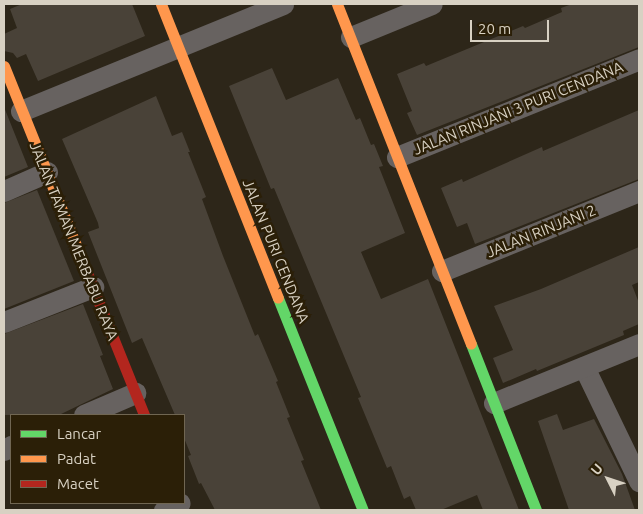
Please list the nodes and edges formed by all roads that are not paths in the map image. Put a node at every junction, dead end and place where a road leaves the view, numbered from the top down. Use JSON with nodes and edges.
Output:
{"nodes":[{"id":1,"x":161,"y":4,"type":"edge"},
{"id":2,"x":283,"y":4,"type":"edge"},
{"id":3,"x":337,"y":4,"type":"edge"},
{"id":4,"x":432,"y":4,"type":"edge"},
{"id":5,"x":351,"y":37,"type":"junction"},
{"id":6,"x":178,"y":46,"type":"junction"},
{"id":7,"x":639,"y":59,"type":"edge"},
{"id":8,"x":4,"y":66,"type":"edge"},
{"id":9,"x":22,"y":110,"type":"junction"},
{"id":10,"x":397,"y":157,"type":"junction"},
{"id":11,"x":47,"y":172,"type":"junction"},
{"id":12,"x":4,"y":191,"type":"edge"},
{"id":13,"x":639,"y":191,"type":"edge"},
{"id":14,"x":442,"y":271,"type":"junction"},
{"id":15,"x":93,"y":287,"type":"junction"},
{"id":16,"x":4,"y":322,"type":"edge"},
{"id":17,"x":639,"y":344,"type":"edge"},
{"id":18,"x":584,"y":367,"type":"junction"},
{"id":19,"x":135,"y":393,"type":"junction"},
{"id":20,"x":494,"y":403,"type":"junction"},
{"id":21,"x":86,"y":414,"type":"edge"},
{"id":22,"x":144,"y":414,"type":"edge"},
{"id":23,"x":639,"y":481,"type":"edge"},
{"id":24,"x":178,"y":504,"type":"edge"},
{"id":25,"x":164,"y":510,"type":"edge"},
{"id":26,"x":363,"y":510,"type":"edge"},
{"id":27,"x":536,"y":510,"type":"edge"}],
"edges":[{"from":1,"to":6,"type":"street","name":"JALAN PURI CENDANA"},
{"from":2,"to":6,"type":"street"},
{"from":3,"to":5,"type":"street"},
{"from":4,"to":5,"type":"street"},
{"from":5,"to":10,"type":"street"},
{"from":6,"to":9,"type":"street"},
{"from":6,"to":26,"type":"street","name":"JALAN PURI CENDANA"},
{"from":7,"to":10,"type":"street","name":"JALAN RINJANI 3 PURI CENDANA"},
{"from":8,"to":9,"type":"street","name":"JALAN TAMAN MERBABU RAYA"},
{"from":9,"to":11,"type":"street","name":"JALAN TAMAN MERBABU RAYA"},
{"from":10,"to":14,"type":"street"},
{"from":11,"to":12,"type":"street"},
{"from":11,"to":15,"type":"street","name":"JALAN TAMAN MERBABU RAYA"},
{"from":13,"to":14,"type":"street","name":"JALAN RINJANI 2"},
{"from":14,"to":20,"type":"street"},
{"from":15,"to":16,"type":"street"},
{"from":15,"to":19,"type":"street","name":"JALAN TAMAN MERBABU RAYA"},
{"from":17,"to":18,"type":"street"},
{"from":18,"to":20,"type":"street"},
{"from":18,"to":23,"type":"street"},
{"from":19,"to":21,"type":"street"},
{"from":19,"to":22,"type":"street","name":"JALAN TAMAN MERBABU RAYA"},
{"from":20,"to":27,"type":"street"},
{"from":24,"to":25,"type":"street"}]}
